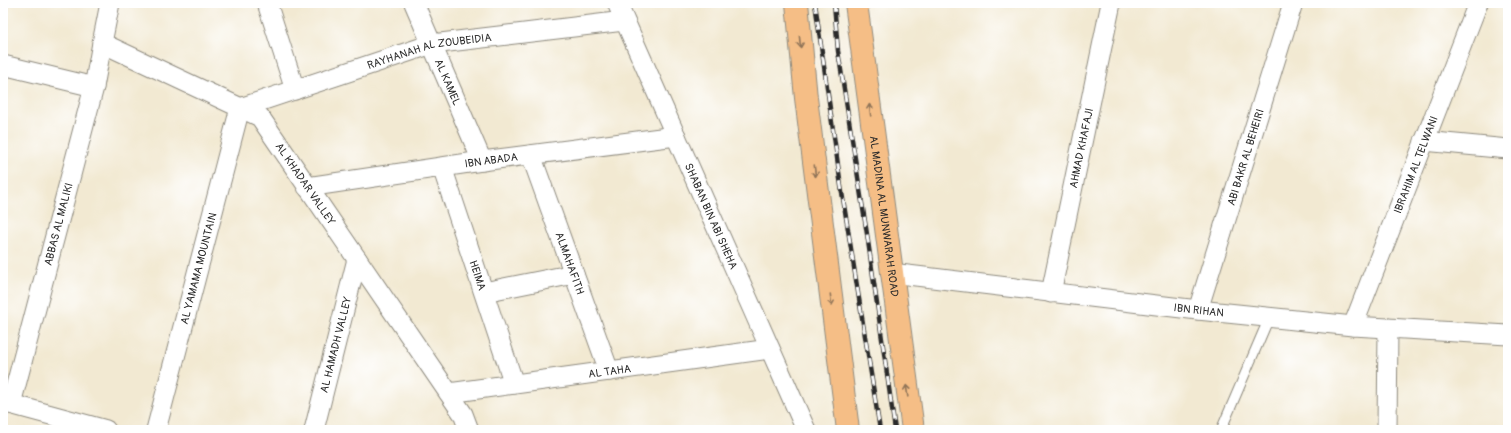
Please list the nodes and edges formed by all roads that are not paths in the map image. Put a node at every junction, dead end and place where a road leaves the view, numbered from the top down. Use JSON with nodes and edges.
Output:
{"nodes":[{"id":1,"x":110,"y":3,"type":"edge"},
{"id":2,"x":267,"y":3,"type":"edge"},
{"id":3,"x":414,"y":3,"type":"edge"},
{"id":4,"x":616,"y":3,"type":"edge"},
{"id":5,"x":796,"y":3,"type":"edge"},
{"id":6,"x":856,"y":3,"type":"edge"},
{"id":7,"x":1111,"y":3,"type":"edge"},
{"id":8,"x":1293,"y":3,"type":"edge"},
{"id":9,"x":1478,"y":3,"type":"edge"},
{"id":10,"x":624,"y":21,"type":"junction"},
{"id":11,"x":102,"y":43,"type":"junction"},
{"id":12,"x":432,"y":44,"type":"junction"},
{"id":13,"x":3,"y":65,"type":"edge"},
{"id":14,"x":94,"y":87,"type":"junction"},
{"id":15,"x":295,"y":90,"type":"junction"},
{"id":16,"x":240,"y":108,"type":"junction"},
{"id":17,"x":676,"y":136,"type":"junction"},
{"id":18,"x":1424,"y":141,"type":"junction"},
{"id":19,"x":1508,"y":149,"type":"edge"},
{"id":20,"x":531,"y":155,"type":"junction"},
{"id":21,"x":482,"y":161,"type":"junction"},
{"id":22,"x":442,"y":167,"type":"junction"},
{"id":23,"x":307,"y":187,"type":"junction"},
{"id":24,"x":357,"y":259,"type":"junction"},
{"id":25,"x":891,"y":273,"type":"junction"},
{"id":26,"x":574,"y":274,"type":"junction"},
{"id":27,"x":484,"y":292,"type":"junction"},
{"id":28,"x":1051,"y":293,"type":"junction"},
{"id":29,"x":1198,"y":310,"type":"junction"},
{"id":30,"x":1269,"y":318,"type":"junction"},
{"id":31,"x":1353,"y":326,"type":"junction"},
{"id":32,"x":1388,"y":328,"type":"junction"},
{"id":33,"x":1508,"y":335,"type":"edge"},
{"id":34,"x":770,"y":349,"type":"junction"},
{"id":35,"x":609,"y":371,"type":"junction"},
{"id":36,"x":514,"y":384,"type":"junction"},
{"id":37,"x":449,"y":393,"type":"junction"},
{"id":38,"x":7,"y":403,"type":"edge"},
{"id":39,"x":106,"y":430,"type":"edge"},
{"id":40,"x":156,"y":430,"type":"edge"},
{"id":41,"x":314,"y":430,"type":"edge"},
{"id":42,"x":469,"y":430,"type":"edge"},
{"id":43,"x":806,"y":430,"type":"edge"},
{"id":44,"x":848,"y":430,"type":"edge"},
{"id":45,"x":913,"y":430,"type":"edge"},
{"id":46,"x":1221,"y":430,"type":"edge"},
{"id":47,"x":1387,"y":430,"type":"edge"}],
"edges":[{"from":1,"to":11,"type":"street"},
{"from":2,"to":15,"type":"street"},
{"from":3,"to":12,"type":"street","name":"AL KAMEL"},
{"from":4,"to":10,"type":"street","name":"SHABAN BIN ABI SHEHA"},
{"from":5,"to":44,"type":"main road","one_way":true},
{"from":25,"to":6,"type":"main road","name":"AL MADINA AL MUNWARAH ROAD","one_way":true},
{"from":7,"to":28,"type":"street","name":"AHMAD KHAFAJI"},
{"from":8,"to":29,"type":"street","name":"ABI BAKR AL BEHEIRI"},
{"from":9,"to":18,"type":"street","name":"IBRAHIM AL TELWANI"},
{"from":10,"to":12,"type":"street","name":"RAYHANAH AL ZOUBEIDIA"},
{"from":10,"to":17,"type":"street","name":"SHABAN BIN ABI SHEHA"},
{"from":11,"to":14,"type":"street","name":"ABBAS AL MALIKI"},
{"from":11,"to":16,"type":"street","name":"AL KHADAR VALLEY"},
{"from":12,"to":15,"type":"street","name":"RAYHANAH AL ZOUBEIDIA"},
{"from":12,"to":21,"type":"street","name":"AL KAMEL"},
{"from":13,"to":14,"type":"street"},
{"from":14,"to":38,"type":"street","name":"ABBAS AL MALIKI"},
{"from":15,"to":16,"type":"street","name":"RAYHANAH AL ZOUBEIDIA"},
{"from":16,"to":23,"type":"street","name":"AL KHADAR VALLEY"},
{"from":16,"to":40,"type":"street","name":"AL YAMAMA MOUNTAIN"},
{"from":17,"to":20,"type":"street","name":"IBN ABADA"},
{"from":17,"to":34,"type":"street","name":"SHABAN BIN ABI SHEHA"},
{"from":18,"to":19,"type":"street"},
{"from":18,"to":31,"type":"street","name":"IBRAHIM AL TELWANI"},
{"from":20,"to":21,"type":"street","name":"IBN ABADA"},
{"from":20,"to":26,"type":"street","name":"ALMAHAFITH"},
{"from":21,"to":22,"type":"street","name":"IBN ABADA"},
{"from":22,"to":23,"type":"street","name":"IBN ABADA"},
{"from":22,"to":27,"type":"street","name":"HEIMA"},
{"from":23,"to":24,"type":"street","name":"AL KHADAR VALLEY"},
{"from":24,"to":37,"type":"street","name":"AL KHADAR VALLEY"},
{"from":24,"to":41,"type":"street","name":"AL HAMADH VALLEY"},
{"from":25,"to":28,"type":"street","name":"IBN RIHAN"},
{"from":45,"to":25,"type":"main road","name":"AL MADINA AL MUNWARAH ROAD","one_way":true},
{"from":26,"to":27,"type":"street"},
{"from":26,"to":35,"type":"street","name":"ALMAHAFITH"},
{"from":27,"to":36,"type":"street","name":"HEIMA"},
{"from":28,"to":29,"type":"street","name":"IBN RIHAN"},
{"from":29,"to":30,"type":"street","name":"IBN RIHAN"},
{"from":30,"to":31,"type":"street","name":"IBN RIHAN"},
{"from":30,"to":46,"type":"lane"},
{"from":31,"to":32,"type":"street","name":"IBN RIHAN"},
{"from":32,"to":33,"type":"street","name":"IBN RIHAN"},
{"from":32,"to":47,"type":"street"},
{"from":34,"to":35,"type":"street","name":"AL TAHA"},
{"from":34,"to":43,"type":"street","name":"SHABAN BIN ABI SHEHA"},
{"from":35,"to":36,"type":"street","name":"AL TAHA"},
{"from":36,"to":37,"type":"street","name":"AL TAHA"},
{"from":37,"to":42,"type":"street","name":"AL KHADAR VALLEY"},
{"from":38,"to":39,"type":"street"}]}
